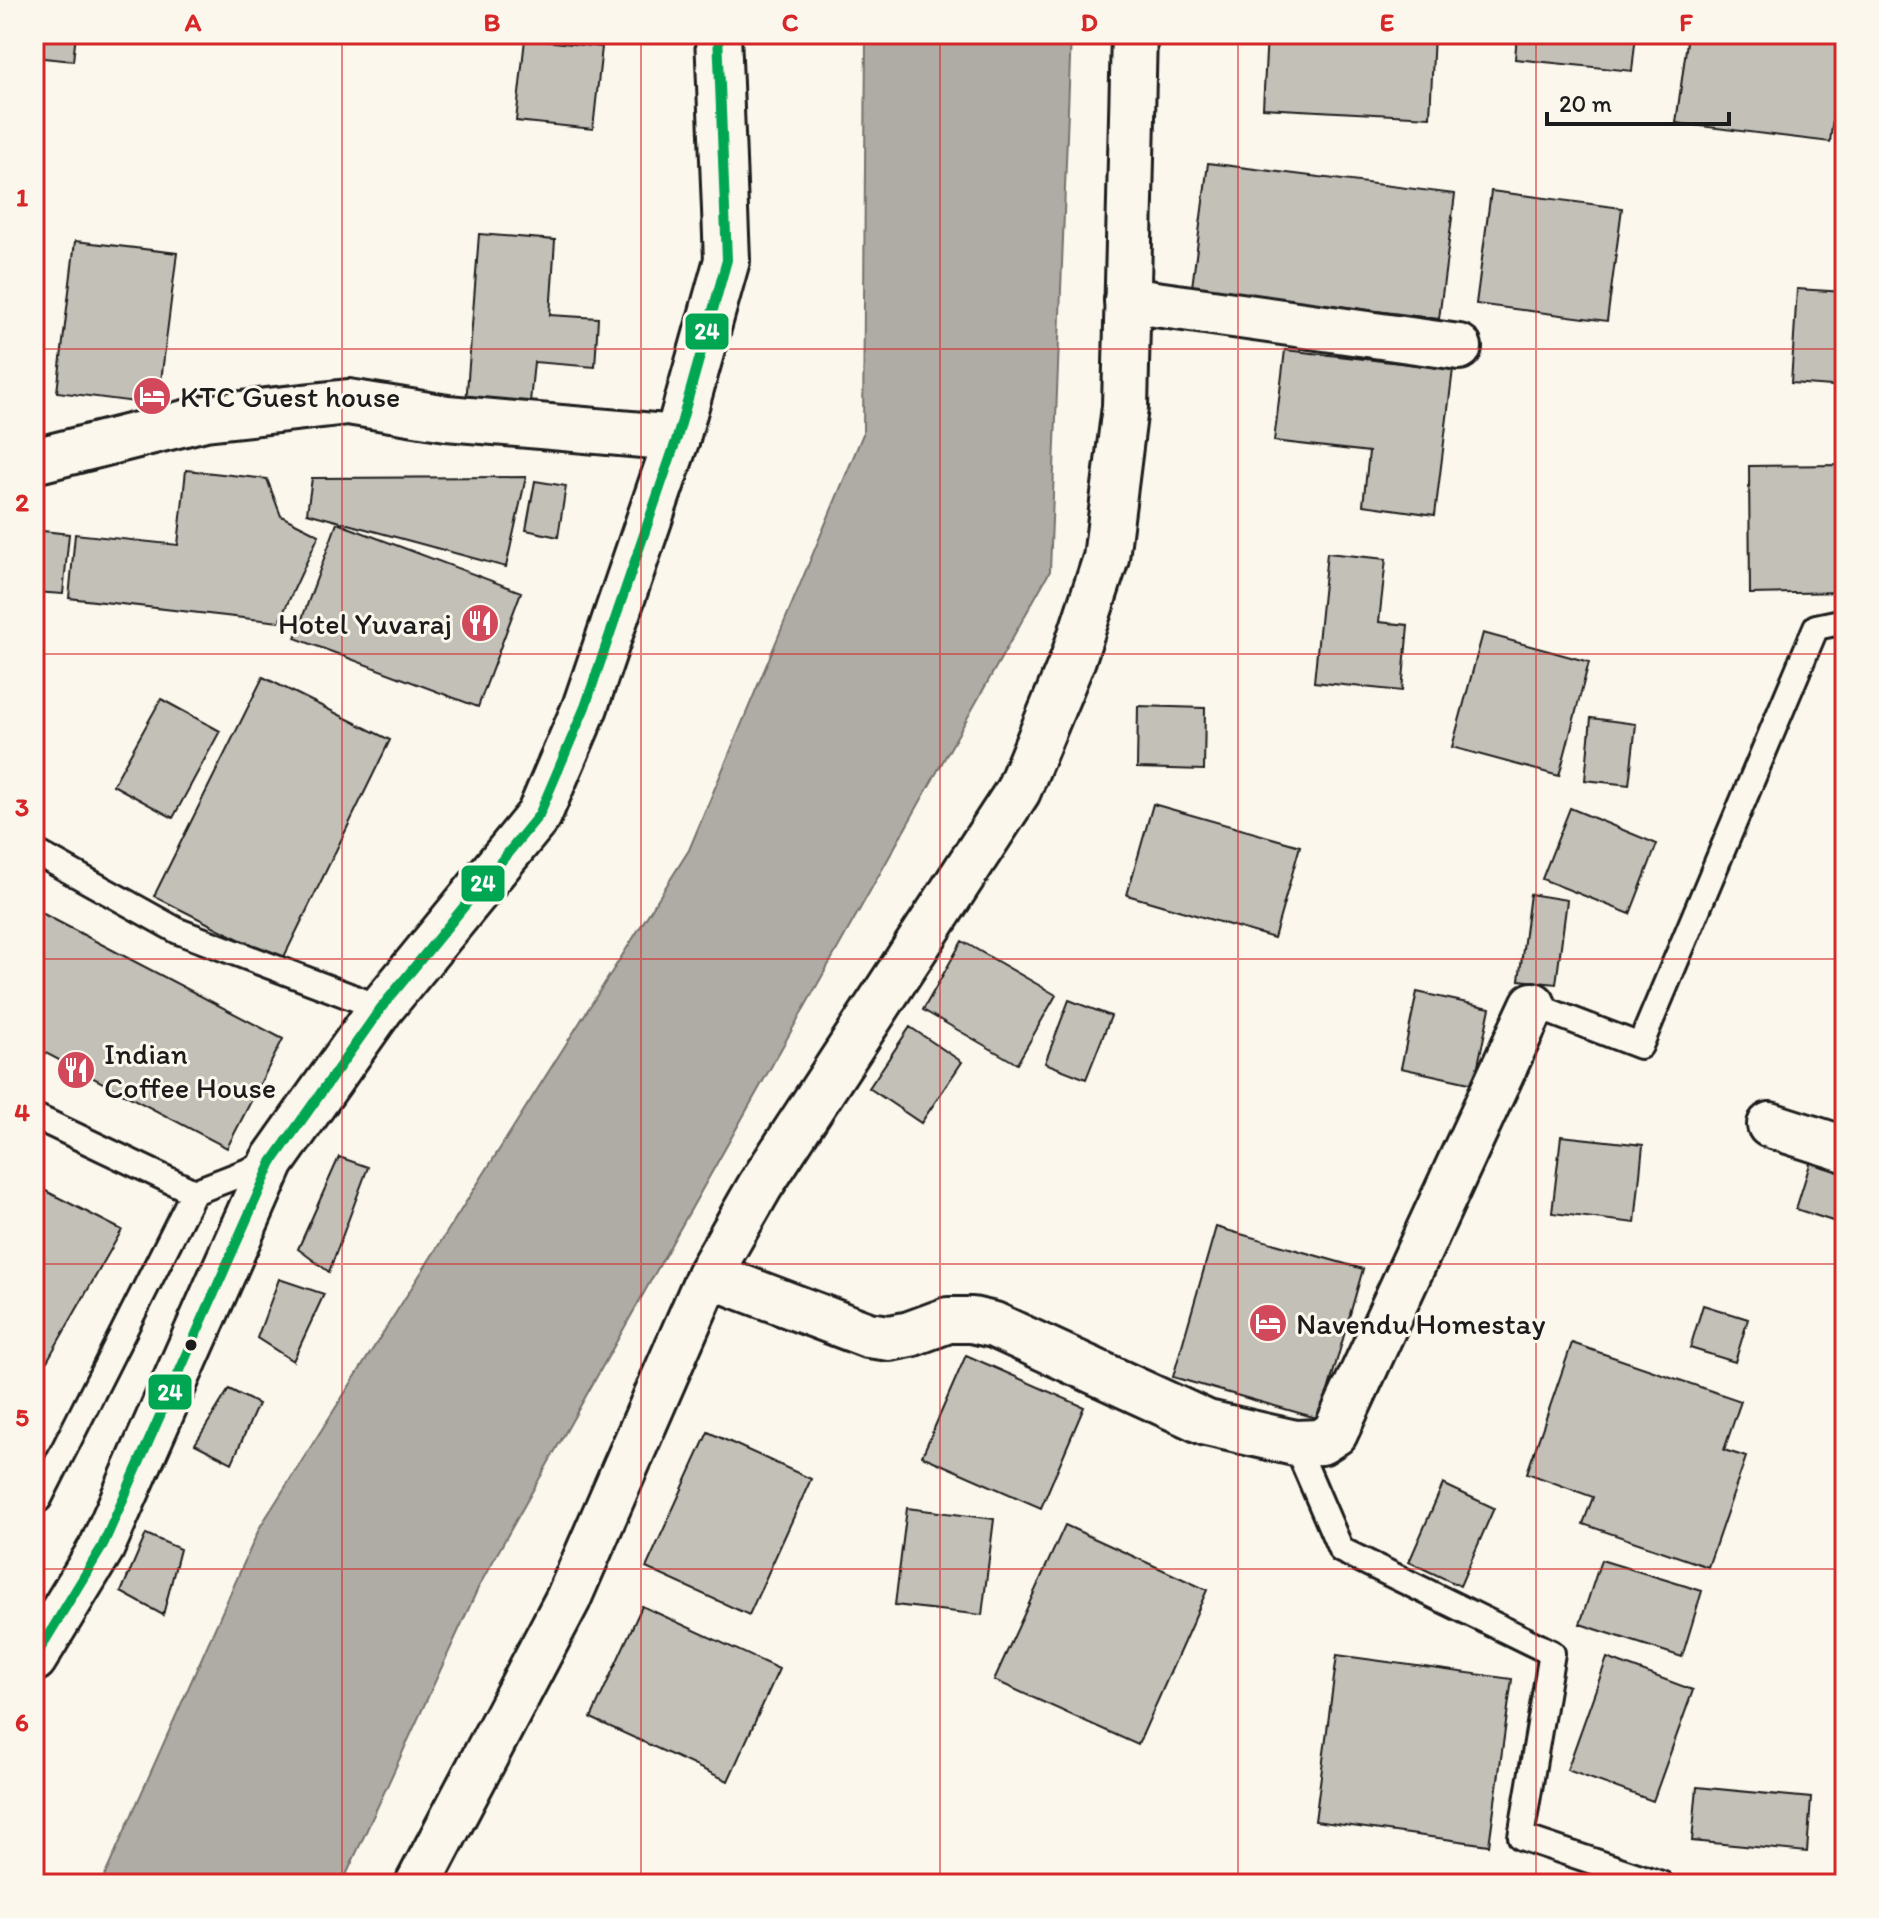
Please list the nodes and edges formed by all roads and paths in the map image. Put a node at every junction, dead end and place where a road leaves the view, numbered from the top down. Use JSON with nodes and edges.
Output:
{"nodes":[{"id":1,"x":718,"y":34,"type":"edge"},
{"id":2,"x":1134,"y":34,"type":"edge"},
{"id":3,"x":1127,"y":300,"type":"junction"},
{"id":4,"x":1459,"y":347,"type":"dead end"},
{"id":5,"x":677,"y":438,"type":"junction"},
{"id":6,"x":34,"y":461,"type":"edge"},
{"id":7,"x":1845,"y":621,"type":"edge"},
{"id":8,"x":34,"y":851,"type":"edge"},
{"id":9,"x":1533,"y":1005,"type":"joint"},
{"id":10,"x":381,"y":1008,"type":"junction"},
{"id":11,"x":34,"y":1116,"type":"edge"},
{"id":12,"x":1770,"y":1125,"type":"dead end"},
{"id":13,"x":1845,"y":1149,"type":"edge"},
{"id":14,"x":272,"y":1162,"type":"junction"},
{"id":15,"x":194,"y":1192,"type":"junction"},
{"id":16,"x":709,"y":1275,"type":"junction"},
{"id":17,"x":1295,"y":1443,"type":"junction"},
{"id":18,"x":34,"y":1499,"type":"edge"},
{"id":19,"x":34,"y":1659,"type":"edge"},
{"id":20,"x":418,"y":1884,"type":"edge"},
{"id":21,"x":1661,"y":1884,"type":"edge"}],
"edges":[{"from":1,"to":5,"type":"main road"},
{"from":2,"to":3,"type":"main road"},
{"from":3,"to":4,"type":"main road"},
{"from":3,"to":16,"type":"main road"},
{"from":5,"to":6,"type":"main road"},
{"from":5,"to":10,"type":"main road"},
{"from":7,"to":9,"type":"lane"},
{"from":8,"to":10,"type":"lane"},
{"from":9,"to":17,"type":"main road"},
{"from":10,"to":14,"type":"main road"},
{"from":11,"to":15,"type":"lane"},
{"from":12,"to":13,"type":"main road"},
{"from":14,"to":15,"type":"lane"},
{"from":14,"to":19,"type":"main road"},
{"from":15,"to":18,"type":"lane"},
{"from":16,"to":17,"type":"main road"},
{"from":16,"to":20,"type":"main road"},
{"from":17,"to":21,"type":"lane"}]}
